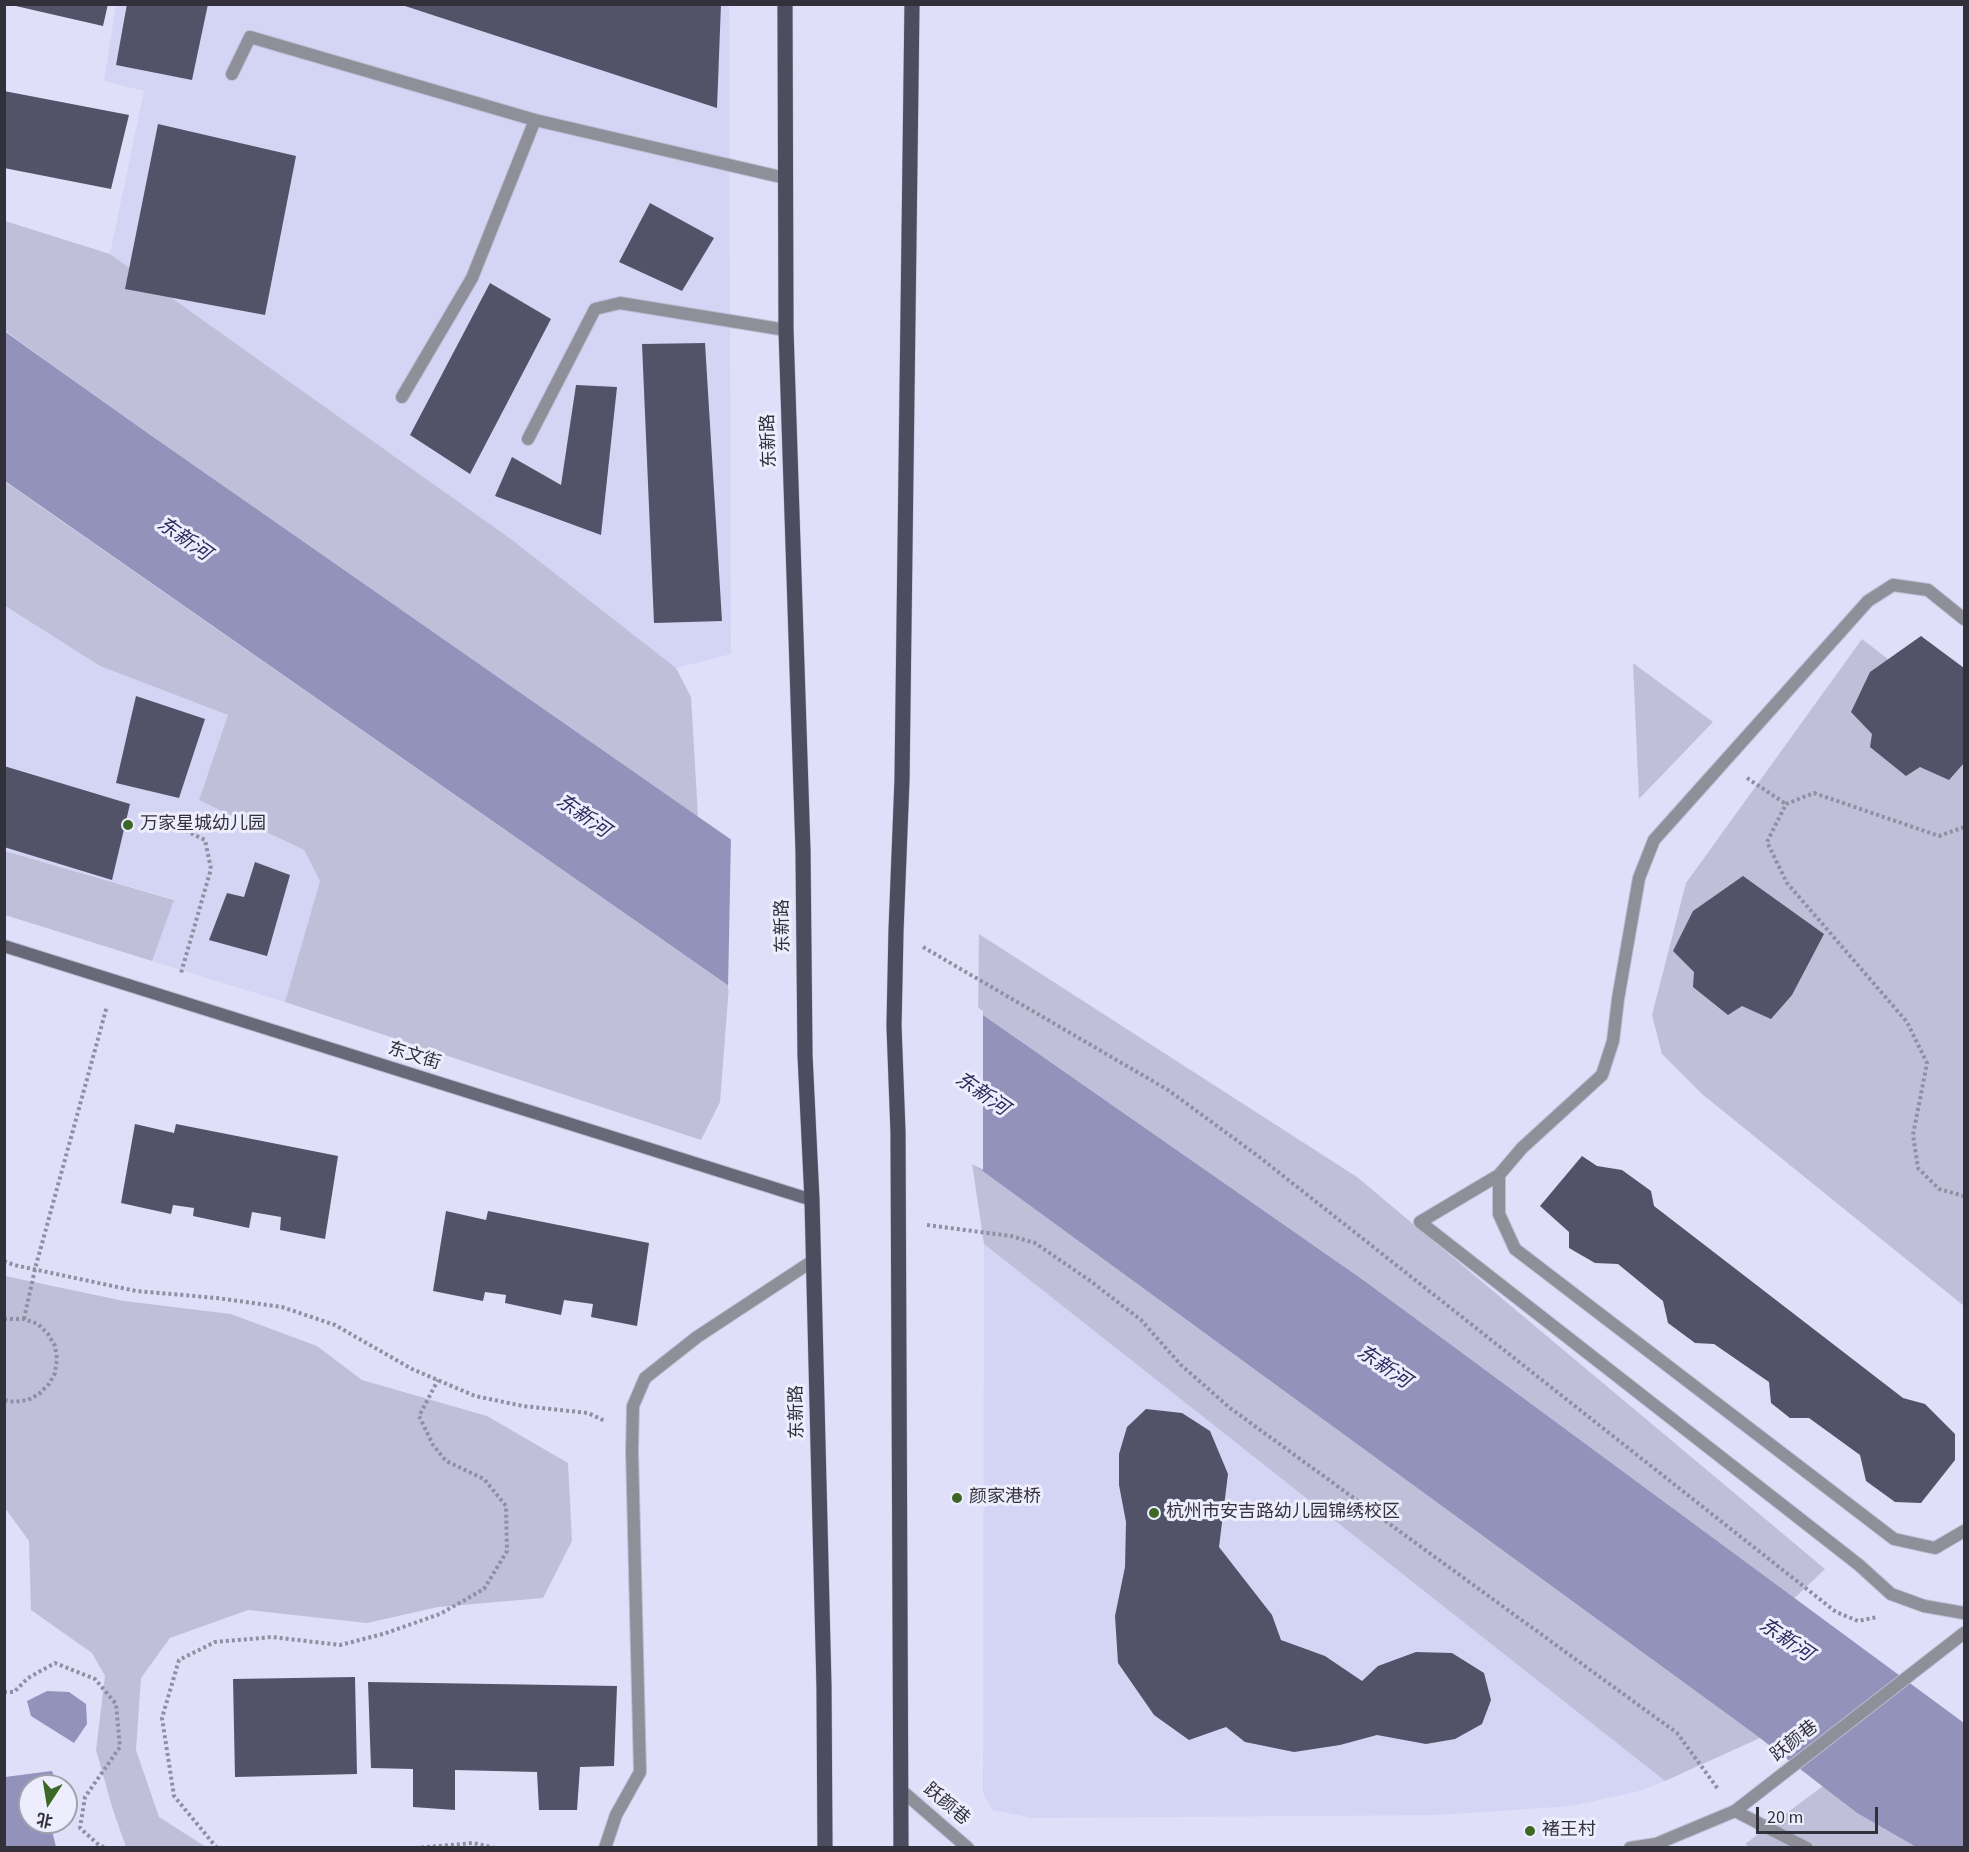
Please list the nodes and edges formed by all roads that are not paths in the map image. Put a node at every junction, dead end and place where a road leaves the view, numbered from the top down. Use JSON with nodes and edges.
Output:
{"nodes":[{"id":1,"x":785,"y":4,"type":"edge"},
{"id":2,"x":912,"y":4,"type":"edge"},
{"id":3,"x":232,"y":74,"type":"dead end"},
{"id":4,"x":534,"y":120,"type":"junction"},
{"id":5,"x":785,"y":178,"type":"junction"},
{"id":6,"x":786,"y":330,"type":"junction"},
{"id":7,"x":402,"y":397,"type":"dead end"},
{"id":8,"x":528,"y":440,"type":"dead end"},
{"id":9,"x":1965,"y":619,"type":"edge"},
{"id":10,"x":4,"y":946,"type":"edge"},
{"id":11,"x":1499,"y":1175,"type":"junction"},
{"id":12,"x":812,"y":1200,"type":"junction"},
{"id":13,"x":813,"y":1260,"type":"junction"},
{"id":14,"x":1965,"y":1531,"type":"edge"},
{"id":15,"x":1965,"y":1613,"type":"edge"},
{"id":16,"x":1965,"y":1633,"type":"edge"},
{"id":17,"x":901,"y":1790,"type":"junction"},
{"id":18,"x":1735,"y":1811,"type":"junction"},
{"id":19,"x":605,"y":1848,"type":"edge"},
{"id":20,"x":825,"y":1848,"type":"edge"},
{"id":21,"x":902,"y":1848,"type":"edge"},
{"id":22,"x":968,"y":1848,"type":"edge"},
{"id":23,"x":1630,"y":1848,"type":"edge"},
{"id":24,"x":1807,"y":1848,"type":"edge"}],
"edges":[{"from":1,"to":5,"type":"main road","name":"东新路"},
{"from":2,"to":17,"type":"main road"},
{"from":3,"to":4,"type":"street"},
{"from":4,"to":5,"type":"street"},
{"from":4,"to":7,"type":"street"},
{"from":5,"to":6,"type":"main road","name":"东新路"},
{"from":6,"to":8,"type":"street"},
{"from":6,"to":12,"type":"main road","name":"东新路"},
{"from":9,"to":11,"type":"street"},
{"from":10,"to":12,"type":"street","name":"东文街"},
{"from":11,"to":14,"type":"street"},
{"from":11,"to":15,"type":"street"},
{"from":12,"to":13,"type":"main road","name":"东新路"},
{"from":13,"to":19,"type":"street"},
{"from":13,"to":20,"type":"main road","name":"东新路"},
{"from":16,"to":18,"type":"street","name":"跃颜巷"},
{"from":17,"to":21,"type":"main road"},
{"from":17,"to":22,"type":"street","name":"跃颜巷"},
{"from":18,"to":23,"type":"street","name":"跃颜巷"},
{"from":18,"to":24,"type":"street"}]}
